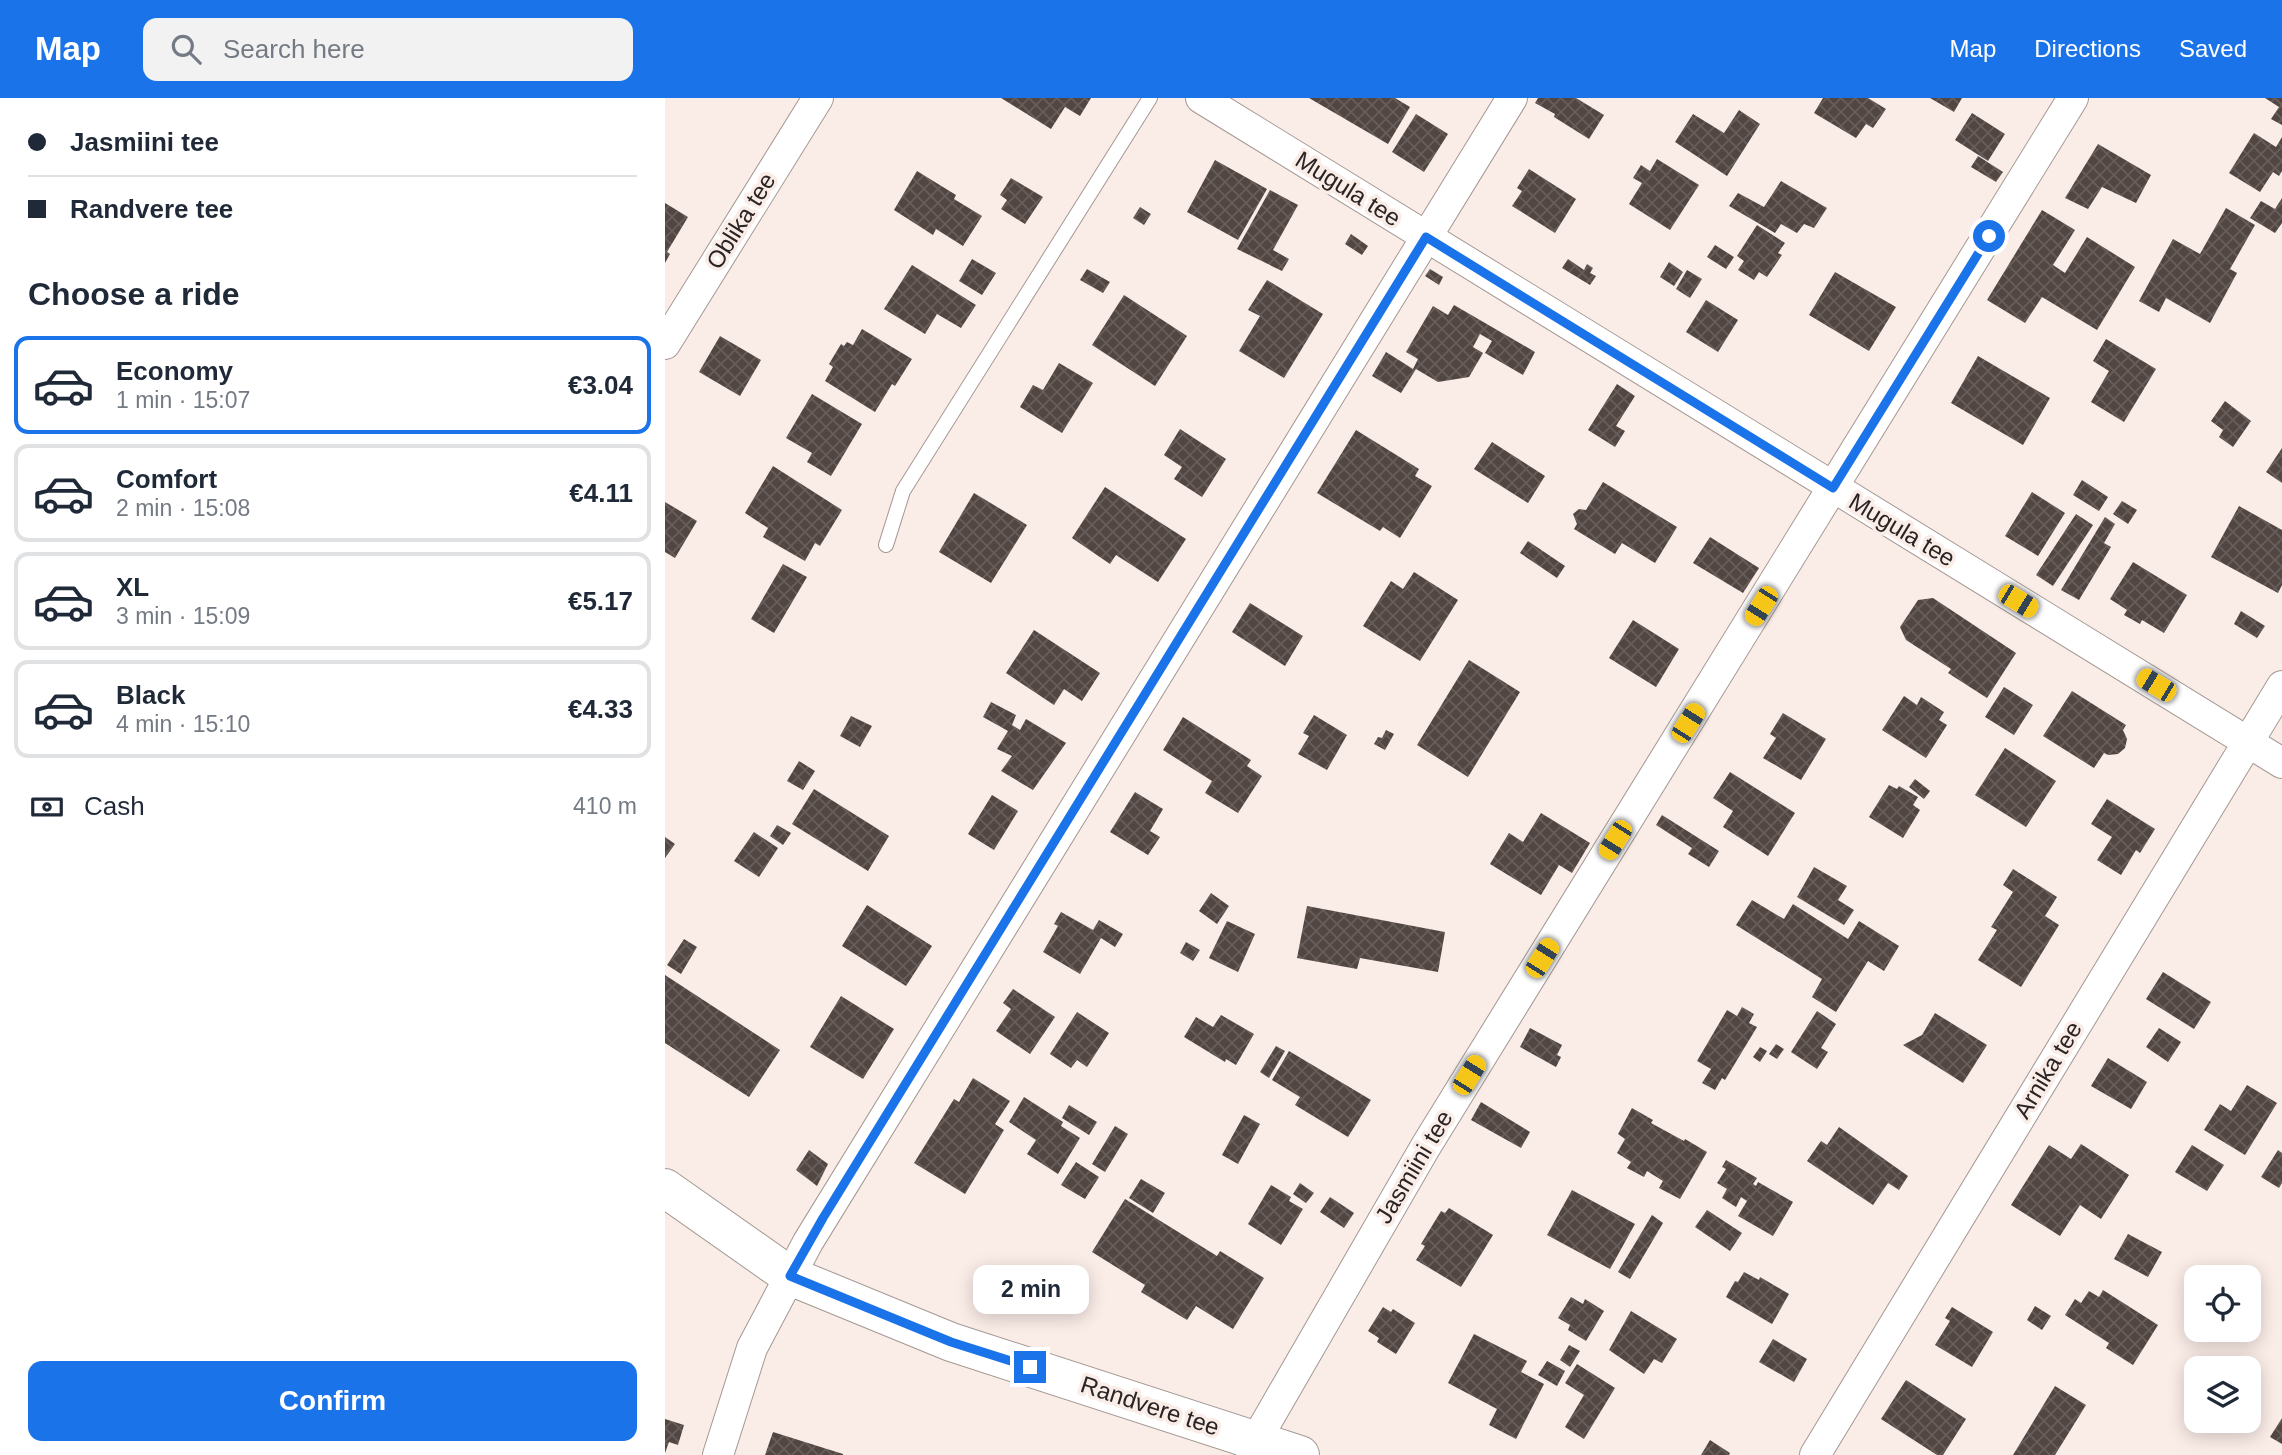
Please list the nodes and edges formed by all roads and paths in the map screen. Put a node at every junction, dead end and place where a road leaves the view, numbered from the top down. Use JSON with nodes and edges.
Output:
{"nodes":[{"id":1,"x":818,"y":98,"type":"edge"},
{"id":2,"x":1150,"y":98,"type":"edge"},
{"id":3,"x":1201,"y":98,"type":"edge"},
{"id":4,"x":1512,"y":98,"type":"edge"},
{"id":5,"x":2073,"y":98,"type":"edge"},
{"id":6,"x":1426,"y":237,"type":"junction"},
{"id":7,"x":665,"y":344,"type":"edge"},
{"id":8,"x":1833,"y":488,"type":"junction"},
{"id":9,"x":885,"y":545,"type":"dead end"},
{"id":10,"x":2282,"y":686,"type":"edge"},
{"id":11,"x":2248,"y":741,"type":"junction"},
{"id":12,"x":2282,"y":763,"type":"edge"},
{"id":13,"x":665,"y":1188,"type":"edge"},
{"id":14,"x":790,"y":1276,"type":"junction"},
{"id":15,"x":1254,"y":1448,"type":"edge"},
{"id":16,"x":718,"y":1455,"type":"edge"},
{"id":17,"x":1300,"y":1455,"type":"edge"},
{"id":18,"x":1815,"y":1455,"type":"edge"}],
"edges":[{"from":1,"to":7,"type":"street","name":"Oblika tee"},
{"from":2,"to":9,"type":"lane"},
{"from":3,"to":6,"type":"street","name":"Mugula tee"},
{"from":4,"to":6,"type":"street"},
{"from":5,"to":8,"type":"street","name":"Jasmiini tee"},
{"from":6,"to":8,"type":"street","name":"Mugula tee"},
{"from":6,"to":14,"type":"street"},
{"from":8,"to":11,"type":"street","name":"Mugula tee"},
{"from":8,"to":15,"type":"street","name":"Jasmiini tee"},
{"from":10,"to":11,"type":"street","name":"Arnika tee"},
{"from":11,"to":12,"type":"street","name":"Mugula tee"},
{"from":11,"to":18,"type":"street","name":"Arnika tee"},
{"from":13,"to":14,"type":"main road","name":"Randvere tee"},
{"from":14,"to":15,"type":"main road","name":"Randvere tee"},
{"from":14,"to":16,"type":"street"},
{"from":15,"to":17,"type":"main road","name":"Randvere tee"}]}
